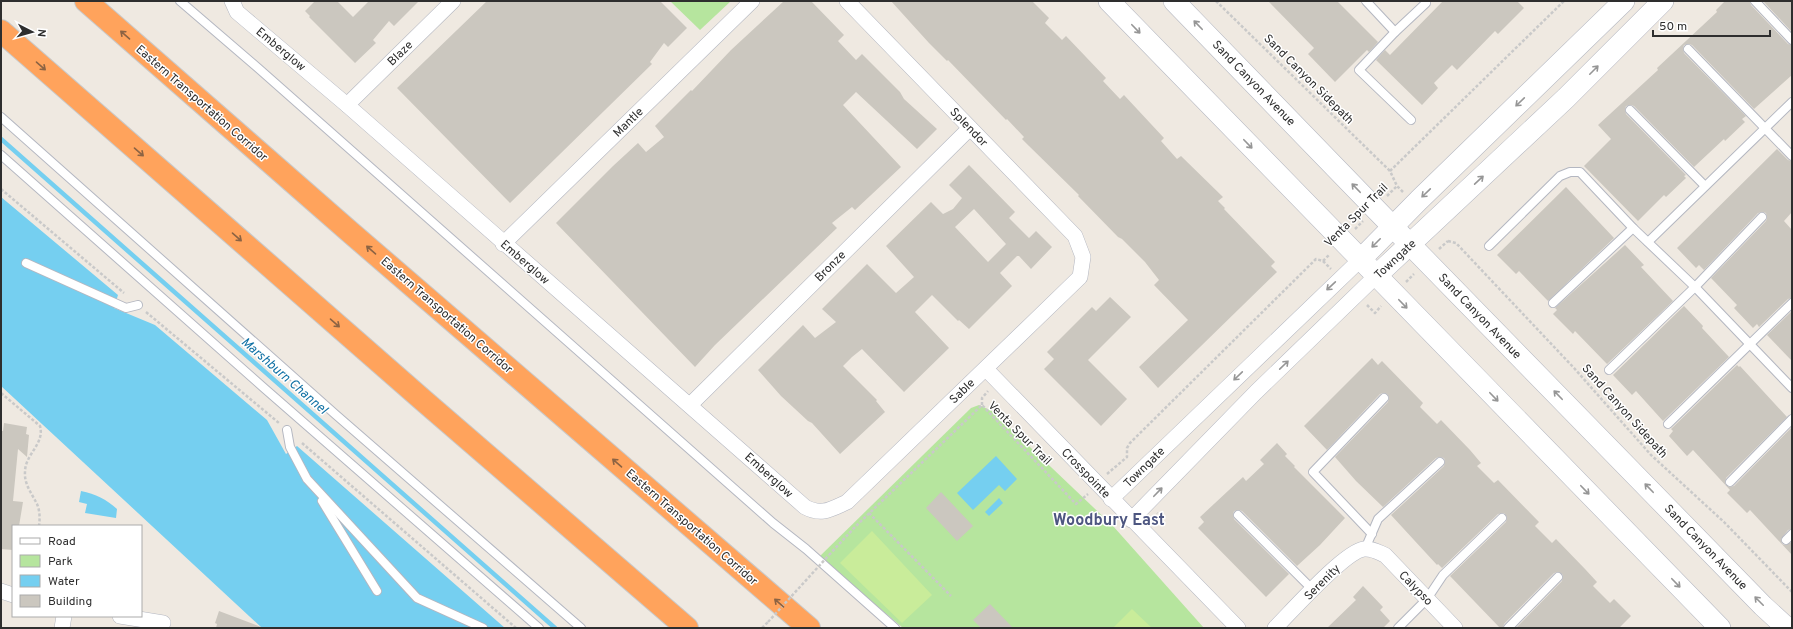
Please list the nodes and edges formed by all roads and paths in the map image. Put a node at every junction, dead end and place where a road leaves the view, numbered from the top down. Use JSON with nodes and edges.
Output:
{"nodes":[{"id":1,"x":86,"y":1,"type":"edge"},
{"id":2,"x":180,"y":1,"type":"edge"},
{"id":3,"x":232,"y":1,"type":"edge"},
{"id":4,"x":453,"y":1,"type":"edge"},
{"id":5,"x":752,"y":1,"type":"edge"},
{"id":6,"x":847,"y":1,"type":"edge"},
{"id":7,"x":1109,"y":1,"type":"edge"},
{"id":8,"x":1174,"y":1,"type":"edge"},
{"id":9,"x":1216,"y":1,"type":"edge"},
{"id":10,"x":1366,"y":1,"type":"edge"},
{"id":11,"x":1564,"y":1,"type":"edge"},
{"id":12,"x":1624,"y":1,"type":"edge"},
{"id":13,"x":1663,"y":1,"type":"edge"},
{"id":14,"x":1755,"y":1,"type":"edge"},
{"id":15,"x":1426,"y":2,"type":"edge"},
{"id":16,"x":1,"y":32,"type":"edge"},
{"id":17,"x":1395,"y":32,"type":"junction"},
{"id":18,"x":1792,"y":40,"type":"edge"},
{"id":19,"x":1688,"y":49,"type":"dead end"},
{"id":20,"x":1792,"y":102,"type":"edge"},
{"id":21,"x":348,"y":105,"type":"junction"},
{"id":22,"x":1630,"y":110,"type":"dead end"},
{"id":23,"x":1,"y":117,"type":"edge"},
{"id":24,"x":1411,"y":120,"type":"dead end"},
{"id":25,"x":970,"y":128,"type":"junction"},
{"id":26,"x":1765,"y":128,"type":"junction"},
{"id":27,"x":1,"y":155,"type":"edge"},
{"id":28,"x":1792,"y":156,"type":"edge"},
{"id":29,"x":1390,"y":171,"type":"junction"},
{"id":30,"x":1704,"y":186,"type":"junction"},
{"id":31,"x":1,"y":189,"type":"edge"},
{"id":32,"x":1376,"y":208,"type":"junction"},
{"id":33,"x":1762,"y":216,"type":"dead end"},
{"id":34,"x":1393,"y":227,"type":"junction"},
{"id":35,"x":1633,"y":228,"type":"junction"},
{"id":36,"x":1448,"y":241,"type":"dead end"},
{"id":37,"x":1343,"y":242,"type":"junction"},
{"id":38,"x":1648,"y":242,"type":"junction"},
{"id":39,"x":504,"y":244,"type":"junction"},
{"id":40,"x":1410,"y":245,"type":"junction"},
{"id":41,"x":1489,"y":246,"type":"dead end"},
{"id":42,"x":1083,"y":257,"type":"joint"},
{"id":43,"x":1360,"y":260,"type":"junction"},
{"id":44,"x":26,"y":262,"type":"dead end"},
{"id":45,"x":1376,"y":276,"type":"junction"},
{"id":46,"x":1695,"y":288,"type":"junction"},
{"id":47,"x":1552,"y":303,"type":"dead end"},
{"id":48,"x":1792,"y":303,"type":"edge"},
{"id":49,"x":138,"y":305,"type":"junction"},
{"id":50,"x":1749,"y":345,"type":"junction"},
{"id":51,"x":986,"y":369,"type":"junction"},
{"id":52,"x":1609,"y":370,"type":"dead end"},
{"id":53,"x":1792,"y":388,"type":"edge"},
{"id":54,"x":1,"y":393,"type":"edge"},
{"id":55,"x":1384,"y":398,"type":"dead end"},
{"id":56,"x":690,"y":405,"type":"junction"},
{"id":57,"x":1792,"y":419,"type":"edge"},
{"id":58,"x":1668,"y":424,"type":"dead end"},
{"id":59,"x":287,"y":430,"type":"junction"},
{"id":60,"x":1440,"y":462,"type":"dead end"},
{"id":61,"x":1113,"y":469,"type":"dead end"},
{"id":62,"x":1730,"y":482,"type":"dead end"},
{"id":63,"x":312,"y":485,"type":"junction"},
{"id":64,"x":1085,"y":497,"type":"dead end"},
{"id":65,"x":1111,"y":499,"type":"junction"},
{"id":66,"x":824,"y":512,"type":"joint"},
{"id":67,"x":869,"y":513,"type":"junction"},
{"id":68,"x":1238,"y":515,"type":"dead end"},
{"id":69,"x":1502,"y":518,"type":"dead end"},
{"id":70,"x":1131,"y":520,"type":"junction"},
{"id":71,"x":39,"y":525,"type":"edge"},
{"id":72,"x":1372,"y":534,"type":"junction"},
{"id":73,"x":1370,"y":549,"type":"junction"},
{"id":74,"x":1558,"y":577,"type":"dead end"},
{"id":75,"x":1313,"y":590,"type":"junction"},
{"id":76,"x":1,"y":591,"type":"edge"},
{"id":77,"x":376,"y":591,"type":"dead end"},
{"id":78,"x":1792,"y":592,"type":"edge"},
{"id":79,"x":12,"y":595,"type":"edge"},
{"id":80,"x":951,"y":596,"type":"dead end"},
{"id":81,"x":1427,"y":599,"type":"junction"},
{"id":82,"x":64,"y":617,"type":"edge"},
{"id":83,"x":125,"y":617,"type":"edge"},
{"id":84,"x":163,"y":625,"type":"edge"},
{"id":85,"x":62,"y":628,"type":"edge"},
{"id":86,"x":484,"y":628,"type":"edge"},
{"id":87,"x":516,"y":628,"type":"edge"},
{"id":88,"x":539,"y":628,"type":"edge"},
{"id":89,"x":581,"y":628,"type":"edge"},
{"id":90,"x":687,"y":628,"type":"edge"},
{"id":91,"x":762,"y":628,"type":"edge"},
{"id":92,"x":809,"y":628,"type":"edge"},
{"id":93,"x":895,"y":628,"type":"edge"},
{"id":94,"x":1238,"y":628,"type":"edge"},
{"id":95,"x":1275,"y":628,"type":"edge"},
{"id":96,"x":1398,"y":628,"type":"edge"},
{"id":97,"x":1455,"y":628,"type":"edge"},
{"id":98,"x":1508,"y":628,"type":"edge"},
{"id":99,"x":1720,"y":628,"type":"edge"},
{"id":100,"x":1787,"y":628,"type":"edge"}],
"edges":[{"from":92,"to":1,"type":"highway","name":"Eastern Transportation Corridor","one_way":true},
{"from":2,"to":93,"type":"lane"},
{"from":3,"to":21,"type":"street","name":"Emberglow"},
{"from":4,"to":21,"type":"street","name":"Blaze"},
{"from":5,"to":39,"type":"street","name":"Mantle"},
{"from":6,"to":25,"type":"street","name":"Splendor"},
{"from":7,"to":37,"type":"main road","one_way":true},
{"from":32,"to":8,"type":"main road","name":"Sand Canyon Avenue","one_way":true},
{"from":9,"to":29,"type":"path","name":"Sand Canyon Sidepath"},
{"from":10,"to":17,"type":"lane"},
{"from":11,"to":29,"type":"path","name":"Venta Spur Trail"},
{"from":12,"to":34,"type":"main road","name":"Towngate","one_way":true},
{"from":40,"to":13,"type":"main road","name":"Towngate","one_way":true},
{"from":14,"to":18,"type":"lane"},
{"from":15,"to":17,"type":"lane"},
{"from":16,"to":90,"type":"highway","one_way":true},
{"from":17,"to":24,"type":"lane"},
{"from":19,"to":26,"type":"lane"},
{"from":20,"to":26,"type":"lane"},
{"from":21,"to":39,"type":"street","name":"Emberglow"},
{"from":22,"to":30,"type":"lane"},
{"from":23,"to":89,"type":"lane"},
{"from":25,"to":42,"type":"street","name":"Splendor"},
{"from":25,"to":56,"type":"street","name":"Bronze"},
{"from":26,"to":28,"type":"lane"},
{"from":26,"to":30,"type":"lane"},
{"from":27,"to":88,"type":"lane"},
{"from":29,"to":32,"type":"path","name":"Venta Spur Trail"},
{"from":30,"to":38,"type":"lane"},
{"from":31,"to":49,"type":"path"},
{"from":32,"to":34,"type":"main road","name":"Sand Canyon Avenue"},
{"from":32,"to":37,"type":"path","name":"Venta Spur Trail"},
{"from":33,"to":46,"type":"lane"},
{"from":34,"to":40,"type":"main road","name":"Sand Canyon Avenue"},
{"from":34,"to":43,"type":"main road","name":"Towngate","one_way":true},
{"from":35,"to":38,"type":"lane"},
{"from":35,"to":41,"type":"lane"},
{"from":35,"to":47,"type":"lane"},
{"from":36,"to":78,"type":"path","name":"Sand Canyon Sidepath"},
{"from":37,"to":43,"type":"main road"},
{"from":37,"to":61,"type":"path","name":"Venta Spur Trail"},
{"from":38,"to":46,"type":"lane"},
{"from":39,"to":56,"type":"street","name":"Emberglow"},
{"from":40,"to":45,"type":"main road","name":"Towngate"},
{"from":100,"to":40,"type":"main road","name":"Sand Canyon Avenue","one_way":true},
{"from":42,"to":51,"type":"street","name":"Sable"},
{"from":43,"to":45,"type":"main road"},
{"from":43,"to":65,"type":"street","name":"Towngate","one_way":true},
{"from":44,"to":49,"type":"lane"},
{"from":70,"to":45,"type":"street","name":"Towngate","one_way":true},
{"from":45,"to":99,"type":"main road","one_way":true},
{"from":46,"to":50,"type":"lane"},
{"from":46,"to":52,"type":"lane"},
{"from":48,"to":50,"type":"lane"},
{"from":49,"to":59,"type":"path"},
{"from":50,"to":53,"type":"lane"},
{"from":50,"to":58,"type":"lane"},
{"from":51,"to":65,"type":"street","name":"Crosspointe"},
{"from":51,"to":66,"type":"street","name":"Sable"},
{"from":54,"to":71,"type":"path"},
{"from":55,"to":72,"type":"lane"},
{"from":56,"to":66,"type":"street","name":"Emberglow"},
{"from":57,"to":62,"type":"lane"},
{"from":59,"to":63,"type":"lane"},
{"from":59,"to":87,"type":"path"},
{"from":60,"to":72,"type":"lane"},
{"from":63,"to":77,"type":"lane"},
{"from":63,"to":86,"type":"lane"},
{"from":64,"to":67,"type":"path","name":"Venta Spur Trail"},
{"from":65,"to":70,"type":"street","name":"Crosspointe"},
{"from":67,"to":80,"type":"path"},
{"from":67,"to":91,"type":"path","name":"Venta Spur Trail","bridge":true},
{"from":68,"to":75,"type":"lane"},
{"from":69,"to":81,"type":"lane"},
{"from":70,"to":94,"type":"street","name":"Crosspointe"},
{"from":72,"to":73,"type":"lane"},
{"from":73,"to":75,"type":"street","name":"Serenity"},
{"from":73,"to":81,"type":"street","name":"Calypso"},
{"from":74,"to":98,"type":"lane"},
{"from":75,"to":95,"type":"street","name":"Serenity"},
{"from":76,"to":79,"type":"street"},
{"from":81,"to":96,"type":"lane"},
{"from":81,"to":97,"type":"street","name":"Calypso"},
{"from":82,"to":85,"type":"street"},
{"from":83,"to":84,"type":"street"}]}
